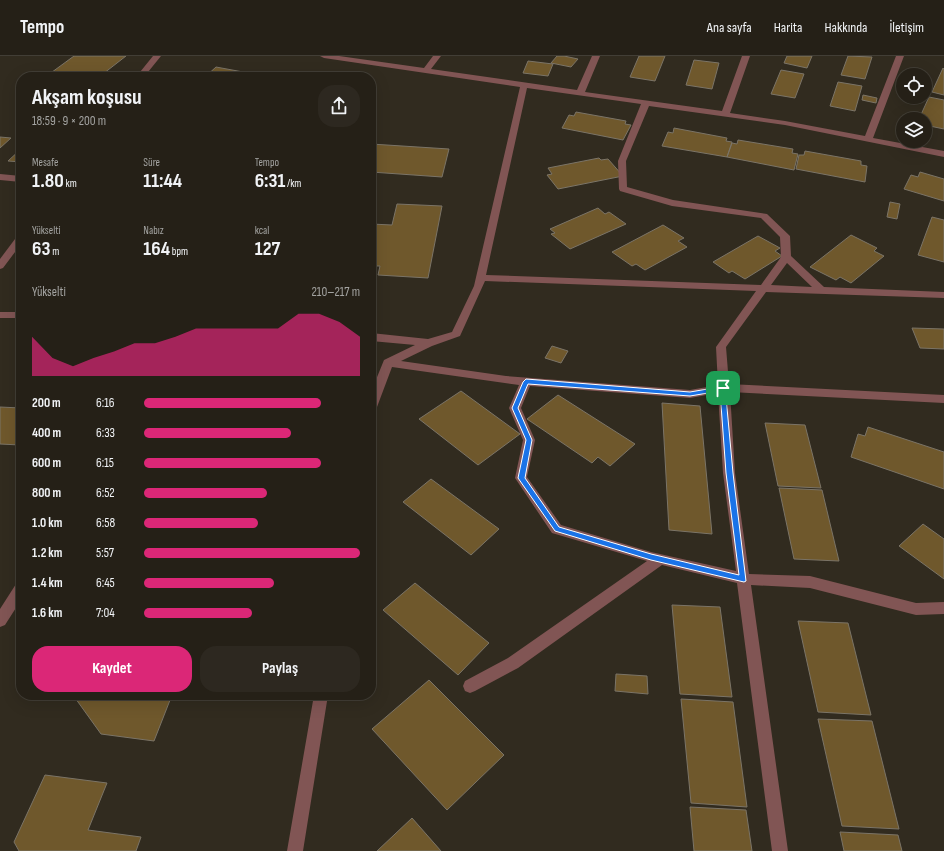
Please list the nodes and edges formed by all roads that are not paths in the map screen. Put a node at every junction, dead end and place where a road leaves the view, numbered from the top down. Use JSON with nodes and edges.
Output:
{"nodes":[{"id":1,"x":157,"y":56,"type":"edge"},
{"id":2,"x":324,"y":56,"type":"edge"},
{"id":3,"x":437,"y":56,"type":"edge"},
{"id":4,"x":596,"y":56,"type":"edge"},
{"id":5,"x":746,"y":56,"type":"edge"},
{"id":6,"x":900,"y":56,"type":"edge"},
{"id":7,"x":426,"y":71,"type":"junction"},
{"id":8,"x":144,"y":72,"type":"edge"},
{"id":9,"x":524,"y":85,"type":"junction"},
{"id":10,"x":580,"y":93,"type":"junction"},
{"id":11,"x":646,"y":103,"type":"junction"},
{"id":12,"x":725,"y":114,"type":"junction"},
{"id":13,"x":868,"y":139,"type":"junction"},
{"id":14,"x":944,"y":154,"type":"edge"},
{"id":15,"x":0,"y":177,"type":"edge"},
{"id":16,"x":16,"y":179,"type":"edge"},
{"id":17,"x":16,"y":244,"type":"edge"},
{"id":18,"x":786,"y":257,"type":"junction"},
{"id":19,"x":0,"y":266,"type":"edge"},
{"id":20,"x":481,"y":278,"type":"junction"},
{"id":21,"x":765,"y":288,"type":"junction"},
{"id":22,"x":822,"y":291,"type":"junction"},
{"id":23,"x":944,"y":295,"type":"edge"},
{"id":24,"x":0,"y":315,"type":"edge"},
{"id":25,"x":16,"y":315,"type":"edge"},
{"id":26,"x":376,"y":338,"type":"edge"},
{"id":27,"x":428,"y":343,"type":"junction"},
{"id":28,"x":388,"y":363,"type":"junction"},
{"id":29,"x":526,"y":382,"type":"junction"},
{"id":30,"x":723,"y":388,"type":"junction"},
{"id":31,"x":376,"y":394,"type":"edge"},
{"id":32,"x":944,"y":399,"type":"edge"},
{"id":33,"x":660,"y":559,"type":"junction"},
{"id":34,"x":744,"y":579,"type":"junction"},
{"id":35,"x":16,"y":596,"type":"edge"},
{"id":36,"x":944,"y":608,"type":"edge"},
{"id":37,"x":0,"y":621,"type":"edge"},
{"id":38,"x":470,"y":686,"type":"dead end"},
{"id":39,"x":320,"y":700,"type":"edge"},
{"id":40,"x":296,"y":851,"type":"edge"},
{"id":41,"x":780,"y":851,"type":"edge"}],
"edges":[{"from":1,"to":8,"type":"street"},
{"from":2,"to":7,"type":"street"},
{"from":3,"to":7,"type":"street"},
{"from":4,"to":10,"type":"street"},
{"from":5,"to":12,"type":"street"},
{"from":6,"to":13,"type":"street"},
{"from":7,"to":9,"type":"street"},
{"from":9,"to":10,"type":"street"},
{"from":9,"to":20,"type":"street"},
{"from":10,"to":11,"type":"street"},
{"from":11,"to":12,"type":"street"},
{"from":11,"to":18,"type":"street"},
{"from":12,"to":13,"type":"street"},
{"from":13,"to":14,"type":"street"},
{"from":15,"to":16,"type":"street"},
{"from":17,"to":19,"type":"street"},
{"from":18,"to":21,"type":"street"},
{"from":18,"to":22,"type":"street"},
{"from":20,"to":21,"type":"street"},
{"from":20,"to":27,"type":"street"},
{"from":21,"to":22,"type":"street"},
{"from":21,"to":30,"type":"street"},
{"from":22,"to":23,"type":"street"},
{"from":24,"to":25,"type":"street"},
{"from":26,"to":27,"type":"street"},
{"from":27,"to":28,"type":"street"},
{"from":28,"to":29,"type":"street"},
{"from":28,"to":31,"type":"street"},
{"from":29,"to":30,"type":"street"},
{"from":29,"to":33,"type":"street"},
{"from":30,"to":32,"type":"street"},
{"from":30,"to":34,"type":"street"},
{"from":33,"to":34,"type":"street"},
{"from":33,"to":38,"type":"street"},
{"from":34,"to":36,"type":"street"},
{"from":34,"to":41,"type":"street"},
{"from":35,"to":37,"type":"street"},
{"from":39,"to":40,"type":"street"}]}
